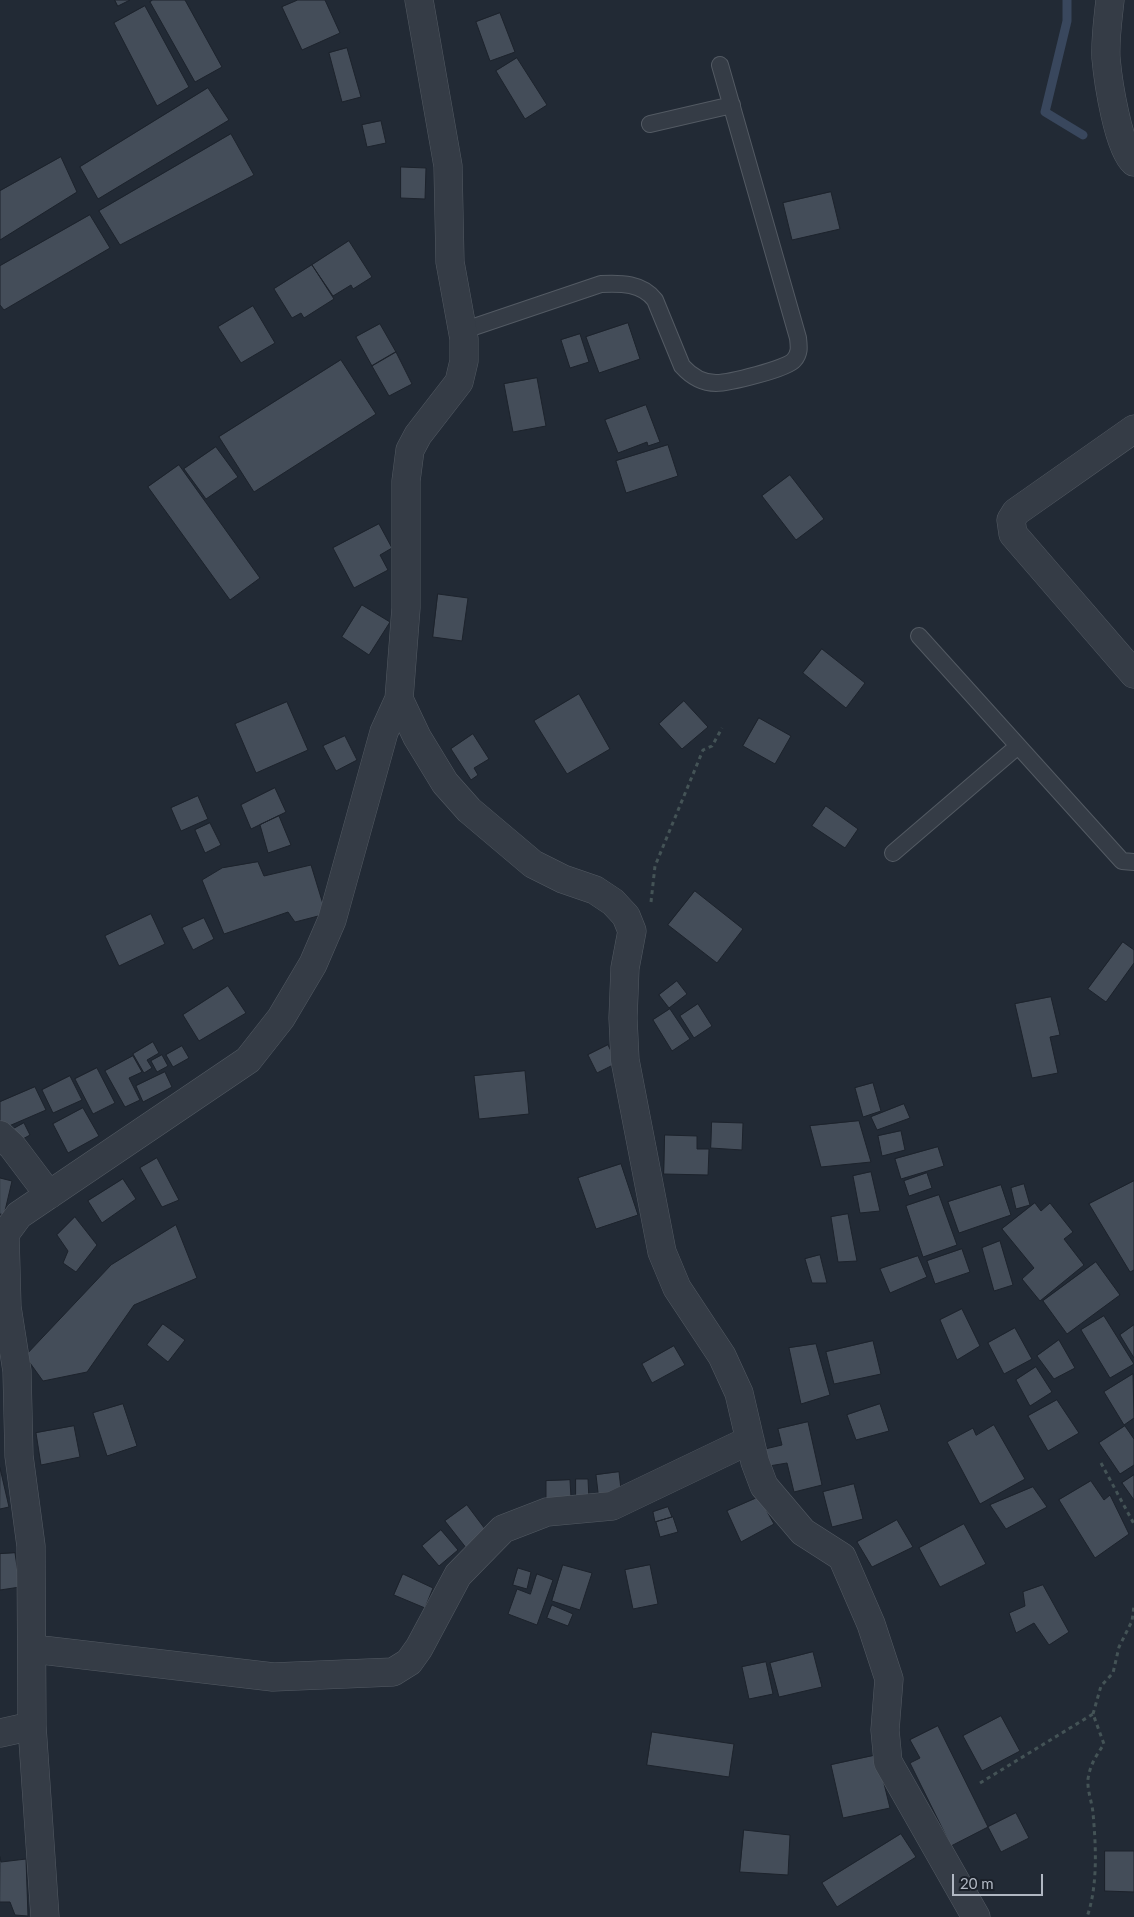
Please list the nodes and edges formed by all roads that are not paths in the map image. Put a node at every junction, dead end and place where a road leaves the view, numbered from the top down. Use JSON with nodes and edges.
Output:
{"nodes":[{"id":1,"x":419,"y":0,"type":"edge"},
{"id":2,"x":1110,"y":0,"type":"edge"},
{"id":3,"x":720,"y":65,"type":"dead end"},
{"id":4,"x":732,"y":105,"type":"junction"},
{"id":5,"x":650,"y":124,"type":"dead end"},
{"id":6,"x":1134,"y":162,"type":"edge"},
{"id":7,"x":462,"y":331,"type":"junction"},
{"id":8,"x":1134,"y":429,"type":"edge"},
{"id":9,"x":919,"y":636,"type":"dead end"},
{"id":10,"x":1134,"y":674,"type":"edge"},
{"id":11,"x":399,"y":699,"type":"junction"},
{"id":12,"x":1018,"y":746,"type":"junction"},
{"id":13,"x":893,"y":853,"type":"dead end"},
{"id":14,"x":1134,"y":862,"type":"edge"},
{"id":15,"x":0,"y":1135,"type":"edge"},
{"id":16,"x":49,"y":1195,"type":"junction"},
{"id":17,"x":3,"y":1234,"type":"edge"},
{"id":18,"x":750,"y":1440,"type":"junction"},
{"id":19,"x":33,"y":1649,"type":"junction"},
{"id":20,"x":32,"y":1726,"type":"junction"},
{"id":21,"x":0,"y":1733,"type":"edge"},
{"id":22,"x":45,"y":1917,"type":"edge"},
{"id":23,"x":976,"y":1917,"type":"edge"}],
"edges":[{"from":1,"to":7,"type":"street"},
{"from":2,"to":6,"type":"street"},
{"from":3,"to":4,"type":"lane"},
{"from":4,"to":5,"type":"lane"},
{"from":4,"to":7,"type":"lane"},
{"from":7,"to":11,"type":"street"},
{"from":8,"to":10,"type":"street"},
{"from":9,"to":12,"type":"lane"},
{"from":11,"to":16,"type":"street"},
{"from":11,"to":18,"type":"street"},
{"from":12,"to":13,"type":"lane"},
{"from":12,"to":14,"type":"lane"},
{"from":15,"to":16,"type":"street"},
{"from":16,"to":17,"type":"street"},
{"from":17,"to":19,"type":"street"},
{"from":18,"to":19,"type":"street"},
{"from":18,"to":23,"type":"street"},
{"from":19,"to":20,"type":"street"},
{"from":20,"to":21,"type":"street"},
{"from":20,"to":22,"type":"street"}]}
